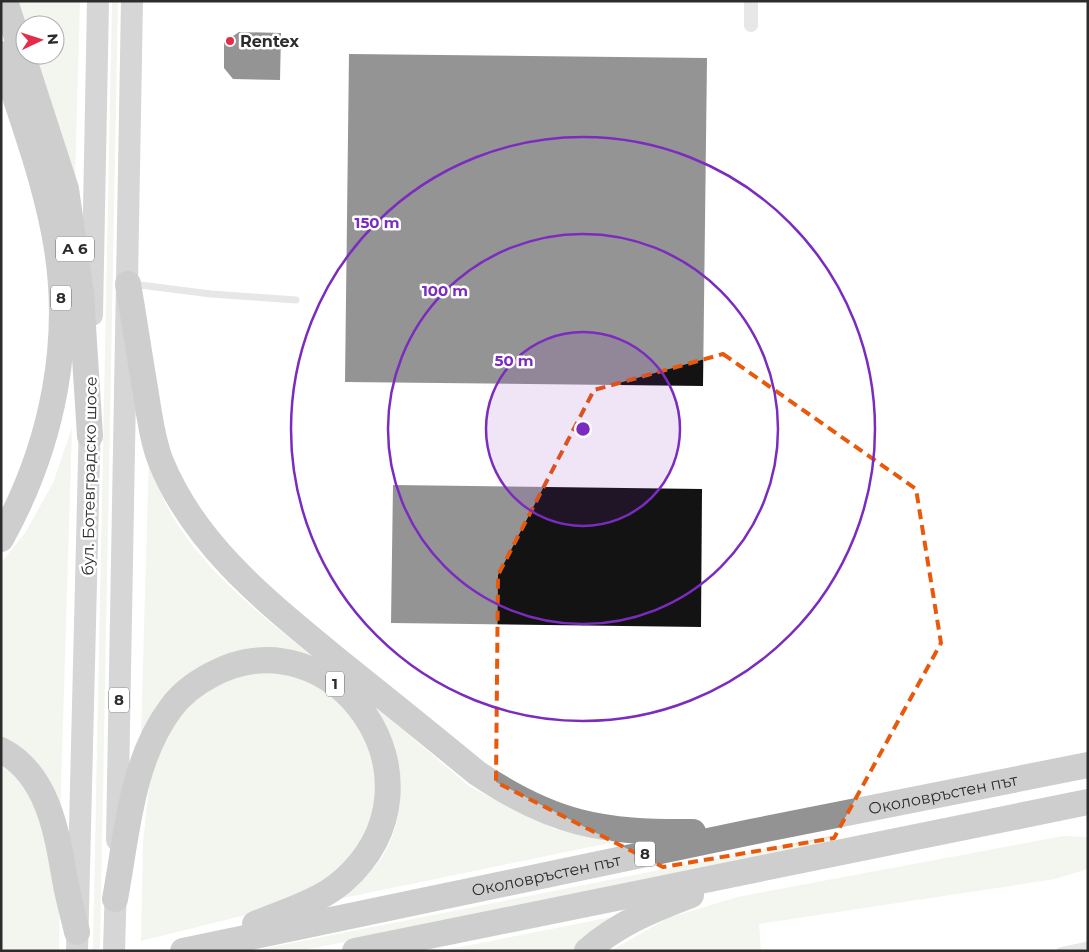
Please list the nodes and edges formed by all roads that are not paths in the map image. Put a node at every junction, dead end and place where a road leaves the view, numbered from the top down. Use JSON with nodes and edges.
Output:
{"nodes":[{"id":1,"x":5,"y":1,"type":"edge"},
{"id":2,"x":98,"y":1,"type":"edge"},
{"id":3,"x":132,"y":1,"type":"edge"},
{"id":4,"x":751,"y":1,"type":"edge"},
{"id":5,"x":751,"y":25,"type":"dead end"},
{"id":6,"x":1,"y":54,"type":"edge"},
{"id":7,"x":128,"y":284,"type":"junction"},
{"id":8,"x":296,"y":300,"type":"dead end"},
{"id":9,"x":90,"y":436,"type":"junction"},
{"id":10,"x":1,"y":539,"type":"edge"},
{"id":11,"x":1,"y":750,"type":"edge"},
{"id":12,"x":1088,"y":765,"type":"edge"},
{"id":13,"x":1083,"y":805,"type":"edge"},
{"id":14,"x":752,"y":832,"type":"junction"},
{"id":15,"x":763,"y":868,"type":"junction"},
{"id":16,"x":115,"y":899,"type":"junction"},
{"id":17,"x":77,"y":942,"type":"edge"},
{"id":18,"x":1088,"y":946,"type":"edge"},
{"id":19,"x":193,"y":949,"type":"edge"},
{"id":20,"x":114,"y":951,"type":"edge"},
{"id":21,"x":355,"y":951,"type":"edge"},
{"id":22,"x":586,"y":951,"type":"edge"},
{"id":23,"x":1060,"y":951,"type":"edge"}],
"edges":[{"from":1,"to":9,"type":"highway","number":"A 6"},
{"from":2,"to":9,"type":"main road","name":"бул. Ботевградско шосе"},
{"from":3,"to":7,"type":"main road","number":"8"},
{"from":4,"to":5,"type":"street"},
{"from":6,"to":10,"type":"highway","number":"8"},
{"from":7,"to":8,"type":"lane"},
{"from":7,"to":14,"type":"highway"},
{"from":7,"to":16,"type":"main road","number":"8"},
{"from":9,"to":17,"type":"main road","name":"бул. Ботевградско шосе"},
{"from":11,"to":17,"type":"highway"},
{"from":12,"to":14,"type":"highway","name":"Околовръстен път","number":"8"},
{"from":13,"to":15,"type":"highway","name":"Околовръстен път","number":"8"},
{"from":14,"to":19,"type":"highway","name":"Околовръстен път","number":"8"},
{"from":15,"to":21,"type":"highway","name":"Околовръстен път","number":"8"},
{"from":15,"to":22,"type":"highway"},
{"from":16,"to":19,"type":"highway","number":"1"},
{"from":16,"to":20,"type":"main road","number":"1"},
{"from":18,"to":23,"type":"lane"}]}
